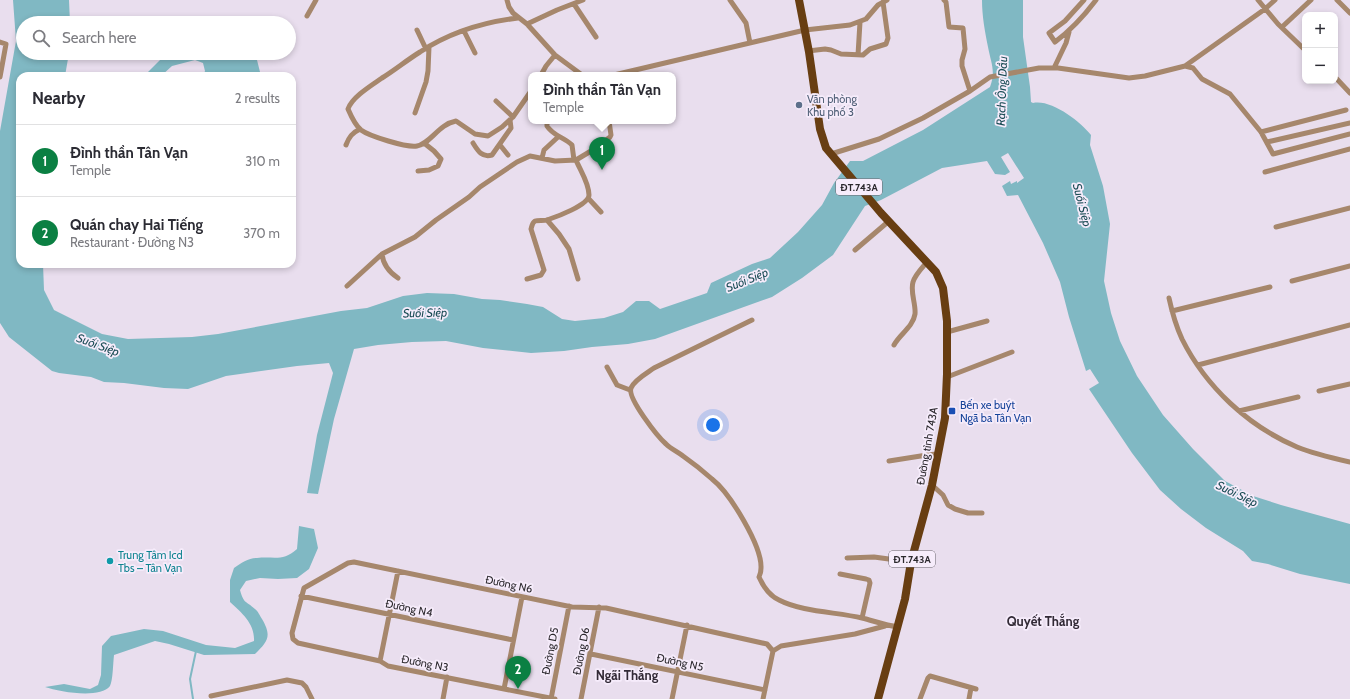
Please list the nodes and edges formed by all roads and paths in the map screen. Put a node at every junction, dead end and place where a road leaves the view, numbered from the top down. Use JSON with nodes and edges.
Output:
{"nodes":[{"id":1,"x":316,"y":0,"type":"edge"},
{"id":2,"x":507,"y":0,"type":"edge"},
{"id":3,"x":583,"y":0,"type":"edge"},
{"id":4,"x":730,"y":0,"type":"edge"},
{"id":5,"x":799,"y":0,"type":"edge"},
{"id":6,"x":944,"y":0,"type":"edge"},
{"id":7,"x":1084,"y":0,"type":"edge"},
{"id":8,"x":1096,"y":0,"type":"edge"},
{"id":9,"x":1258,"y":0,"type":"edge"},
{"id":10,"x":1275,"y":0,"type":"edge"},
{"id":11,"x":1311,"y":0,"type":"edge"},
{"id":12,"x":1337,"y":0,"type":"edge"},
{"id":13,"x":885,"y":1,"type":"edge"},
{"id":14,"x":574,"y":4,"type":"junction"},
{"id":15,"x":1265,"y":9,"type":"junction"},
{"id":16,"x":1350,"y":13,"type":"edge"},
{"id":17,"x":307,"y":16,"type":"dead end"},
{"id":18,"x":518,"y":18,"type":"junction"},
{"id":19,"x":860,"y":22,"type":"junction"},
{"id":20,"x":527,"y":24,"type":"junction"},
{"id":21,"x":1282,"y":27,"type":"junction"},
{"id":22,"x":417,"y":30,"type":"dead end"},
{"id":23,"x":804,"y":30,"type":"junction"},
{"id":24,"x":464,"y":31,"type":"junction"},
{"id":25,"x":1069,"y":32,"type":"junction"},
{"id":26,"x":596,"y":37,"type":"dead end"},
{"id":27,"x":0,"y":42,"type":"edge"},
{"id":28,"x":750,"y":43,"type":"junction"},
{"id":29,"x":427,"y":48,"type":"junction"},
{"id":30,"x":1303,"y":48,"type":"edge"},
{"id":31,"x":808,"y":51,"type":"junction"},
{"id":32,"x":475,"y":53,"type":"dead end"},
{"id":33,"x":555,"y":55,"type":"junction"},
{"id":34,"x":858,"y":55,"type":"junction"},
{"id":35,"x":1185,"y":66,"type":"junction"},
{"id":36,"x":1054,"y":68,"type":"junction"},
{"id":37,"x":543,"y":72,"type":"edge"},
{"id":38,"x":578,"y":72,"type":"edge"},
{"id":39,"x":627,"y":72,"type":"edge"},
{"id":40,"x":0,"y":77,"type":"edge"},
{"id":41,"x":1338,"y":80,"type":"edge"},
{"id":42,"x":970,"y":90,"type":"junction"},
{"id":43,"x":1350,"y":93,"type":"edge"},
{"id":44,"x":528,"y":95,"type":"edge"},
{"id":45,"x":496,"y":101,"type":"dead end"},
{"id":46,"x":1346,"y":110,"type":"dead end"},
{"id":47,"x":415,"y":113,"type":"dead end"},
{"id":48,"x":512,"y":119,"type":"junction"},
{"id":49,"x":1350,"y":123,"type":"edge"},
{"id":50,"x":547,"y":124,"type":"edge"},
{"id":51,"x":609,"y":124,"type":"edge"},
{"id":52,"x":360,"y":129,"type":"junction"},
{"id":53,"x":1261,"y":132,"type":"junction"},
{"id":54,"x":1350,"y":134,"type":"edge"},
{"id":55,"x":558,"y":137,"type":"junction"},
{"id":56,"x":1267,"y":142,"type":"junction"},
{"id":57,"x":424,"y":143,"type":"junction"},
{"id":58,"x":473,"y":143,"type":"dead end"},
{"id":59,"x":346,"y":145,"type":"dead end"},
{"id":60,"x":500,"y":145,"type":"junction"},
{"id":61,"x":1350,"y":149,"type":"edge"},
{"id":62,"x":508,"y":156,"type":"dead end"},
{"id":63,"x":833,"y":157,"type":"junction"},
{"id":64,"x":542,"y":158,"type":"junction"},
{"id":65,"x":575,"y":160,"type":"junction"},
{"id":66,"x":418,"y":171,"type":"dead end"},
{"id":67,"x":1265,"y":172,"type":"dead end"},
{"id":68,"x":588,"y":198,"type":"junction"},
{"id":69,"x":1350,"y":208,"type":"edge"},
{"id":70,"x":601,"y":212,"type":"dead end"},
{"id":71,"x":547,"y":220,"type":"junction"},
{"id":72,"x":889,"y":221,"type":"junction"},
{"id":73,"x":1276,"y":227,"type":"dead end"},
{"id":74,"x":855,"y":250,"type":"dead end"},
{"id":75,"x":382,"y":254,"type":"junction"},
{"id":76,"x":927,"y":262,"type":"junction"},
{"id":77,"x":1350,"y":266,"type":"edge"},
{"id":78,"x":398,"y":278,"type":"dead end"},
{"id":79,"x":527,"y":279,"type":"dead end"},
{"id":80,"x":578,"y":279,"type":"dead end"},
{"id":81,"x":1292,"y":281,"type":"dead end"},
{"id":82,"x":347,"y":286,"type":"dead end"},
{"id":83,"x":1270,"y":288,"type":"dead end"},
{"id":84,"x":1168,"y":298,"type":"dead end"},
{"id":85,"x":1172,"y":311,"type":"junction"},
{"id":86,"x":752,"y":320,"type":"dead end"},
{"id":87,"x":987,"y":320,"type":"dead end"},
{"id":88,"x":1350,"y":325,"type":"edge"},
{"id":89,"x":947,"y":332,"type":"junction"},
{"id":90,"x":894,"y":345,"type":"dead end"},
{"id":91,"x":1012,"y":352,"type":"dead end"},
{"id":92,"x":1198,"y":365,"type":"junction"},
{"id":93,"x":607,"y":367,"type":"dead end"},
{"id":94,"x":947,"y":377,"type":"junction"},
{"id":95,"x":1350,"y":384,"type":"edge"},
{"id":96,"x":630,"y":390,"type":"junction"},
{"id":97,"x":1319,"y":391,"type":"dead end"},
{"id":98,"x":1298,"y":397,"type":"dead end"},
{"id":99,"x":1240,"y":411,"type":"junction"},
{"id":100,"x":937,"y":454,"type":"junction"},
{"id":101,"x":889,"y":461,"type":"dead end"},
{"id":102,"x":1350,"y":462,"type":"edge"},
{"id":103,"x":932,"y":485,"type":"junction"},
{"id":104,"x":982,"y":512,"type":"dead end"},
{"id":105,"x":847,"y":558,"type":"dead end"},
{"id":106,"x":911,"y":562,"type":"junction"},
{"id":107,"x":398,"y":571,"type":"junction"},
{"id":108,"x":840,"y":574,"type":"dead end"},
{"id":109,"x":301,"y":596,"type":"junction"},
{"id":110,"x":522,"y":597,"type":"junction"},
{"id":111,"x":569,"y":606,"type":"junction"},
{"id":112,"x":599,"y":608,"type":"junction"},
{"id":113,"x":389,"y":614,"type":"junction"},
{"id":114,"x":862,"y":618,"type":"junction"},
{"id":115,"x":687,"y":625,"type":"junction"},
{"id":116,"x":886,"y":626,"type":"junction"},
{"id":117,"x":898,"y":627,"type":"junction"},
{"id":118,"x":293,"y":639,"type":"joint"},
{"id":119,"x":513,"y":640,"type":"junction"},
{"id":120,"x":773,"y":650,"type":"junction"},
{"id":121,"x":591,"y":654,"type":"junction"},
{"id":122,"x":380,"y":661,"type":"junction"},
{"id":123,"x":678,"y":671,"type":"junction"},
{"id":124,"x":447,"y":677,"type":"junction"},
{"id":125,"x":504,"y":689,"type":"junction"},
{"id":126,"x":765,"y":690,"type":"junction"},
{"id":127,"x":211,"y":696,"type":"dead end"},
{"id":128,"x":312,"y":699,"type":"edge"},
{"id":129,"x":443,"y":699,"type":"edge"},
{"id":130,"x":552,"y":699,"type":"edge"},
{"id":131,"x":581,"y":699,"type":"edge"},
{"id":132,"x":672,"y":699,"type":"edge"},
{"id":133,"x":763,"y":699,"type":"edge"},
{"id":134,"x":878,"y":699,"type":"edge"},
{"id":135,"x":920,"y":699,"type":"edge"},
{"id":136,"x":969,"y":699,"type":"edge"}],
"edges":[{"from":1,"to":17,"type":"street"},
{"from":2,"to":18,"type":"street"},
{"from":3,"to":14,"type":"street"},
{"from":4,"to":28,"type":"street"},
{"from":5,"to":23,"type":"main road"},
{"from":6,"to":42,"type":"street"},
{"from":7,"to":25,"type":"street"},
{"from":8,"to":25,"type":"street"},
{"from":9,"to":15,"type":"street"},
{"from":10,"to":15,"type":"street"},
{"from":11,"to":21,"type":"street"},
{"from":12,"to":16,"type":"street"},
{"from":13,"to":19,"type":"street"},
{"from":13,"to":34,"type":"street"},
{"from":14,"to":20,"type":"street"},
{"from":14,"to":26,"type":"street"},
{"from":15,"to":21,"type":"street"},
{"from":15,"to":35,"type":"street"},
{"from":18,"to":20,"type":"street"},
{"from":18,"to":24,"type":"street"},
{"from":19,"to":23,"type":"street"},
{"from":19,"to":34,"type":"street"},
{"from":20,"to":33,"type":"street"},
{"from":21,"to":30,"type":"street"},
{"from":22,"to":29,"type":"street"},
{"from":23,"to":28,"type":"street"},
{"from":23,"to":31,"type":"main road"},
{"from":24,"to":29,"type":"street"},
{"from":24,"to":32,"type":"street"},
{"from":25,"to":36,"type":"street"},
{"from":27,"to":40,"type":"street"},
{"from":28,"to":39,"type":"street"},
{"from":29,"to":47,"type":"street"},
{"from":29,"to":52,"type":"street"},
{"from":31,"to":34,"type":"street"},
{"from":31,"to":63,"type":"main road"},
{"from":33,"to":37,"type":"street"},
{"from":33,"to":38,"type":"street"},
{"from":35,"to":36,"type":"street"},
{"from":35,"to":53,"type":"street"},
{"from":36,"to":42,"type":"street"},
{"from":41,"to":43,"type":"street"},
{"from":42,"to":63,"type":"street"},
{"from":44,"to":48,"type":"street"},
{"from":45,"to":48,"type":"street"},
{"from":46,"to":53,"type":"street"},
{"from":48,"to":57,"type":"street"},
{"from":48,"to":60,"type":"street"},
{"from":49,"to":56,"type":"street"},
{"from":50,"to":55,"type":"street"},
{"from":51,"to":65,"type":"street"},
{"from":52,"to":57,"type":"street"},
{"from":52,"to":59,"type":"street"},
{"from":53,"to":56,"type":"street"},
{"from":54,"to":56,"type":"street"},
{"from":55,"to":64,"type":"street"},
{"from":55,"to":65,"type":"street"},
{"from":57,"to":66,"type":"street"},
{"from":58,"to":60,"type":"street"},
{"from":60,"to":62,"type":"street"},
{"from":61,"to":67,"type":"street"},
{"from":63,"to":72,"type":"main road","name":"Đường tỉnh 743A","number":"ĐT.743A"},
{"from":64,"to":65,"type":"street"},
{"from":64,"to":75,"type":"street"},
{"from":65,"to":68,"type":"street"},
{"from":68,"to":70,"type":"street"},
{"from":68,"to":71,"type":"street"},
{"from":69,"to":73,"type":"street"},
{"from":71,"to":79,"type":"street"},
{"from":71,"to":80,"type":"street"},
{"from":72,"to":74,"type":"street"},
{"from":72,"to":76,"type":"main road","name":"Đường tỉnh 743A","number":"ĐT.743A"},
{"from":75,"to":78,"type":"street"},
{"from":75,"to":82,"type":"street"},
{"from":76,"to":89,"type":"main road","name":"Đường tỉnh 743A","number":"ĐT.743A"},
{"from":76,"to":90,"type":"street"},
{"from":77,"to":81,"type":"street"},
{"from":83,"to":85,"type":"street"},
{"from":84,"to":85,"type":"street"},
{"from":85,"to":92,"type":"street"},
{"from":86,"to":96,"type":"street"},
{"from":87,"to":89,"type":"street"},
{"from":88,"to":92,"type":"street"},
{"from":89,"to":94,"type":"main road","name":"Đường tỉnh 743A","number":"ĐT.743A"},
{"from":91,"to":94,"type":"street"},
{"from":92,"to":99,"type":"street"},
{"from":93,"to":96,"type":"street"},
{"from":94,"to":100,"type":"main road","name":"Đường tỉnh 743A","number":"ĐT.743A"},
{"from":95,"to":97,"type":"street"},
{"from":96,"to":114,"type":"street"},
{"from":98,"to":99,"type":"street"},
{"from":99,"to":102,"type":"street"},
{"from":100,"to":101,"type":"street"},
{"from":100,"to":103,"type":"main road","name":"Đường tỉnh 743A","number":"ĐT.743A"},
{"from":103,"to":104,"type":"street"},
{"from":103,"to":106,"type":"main road","name":"Đường tỉnh 743A","number":"ĐT.743A"},
{"from":105,"to":106,"type":"street"},
{"from":106,"to":117,"type":"main road","name":"Đường tỉnh 743A","number":"ĐT.743A"},
{"from":107,"to":109,"type":"street","name":"Đường N6"},
{"from":107,"to":110,"type":"street","name":"Đường N6"},
{"from":107,"to":113,"type":"street"},
{"from":108,"to":114,"type":"street"},
{"from":109,"to":113,"type":"street","name":"Đường N4"},
{"from":109,"to":118,"type":"street","name":"Đường N6"},
{"from":110,"to":111,"type":"street","name":"Đường N6"},
{"from":110,"to":119,"type":"street"},
{"from":111,"to":112,"type":"street","name":"Đường N6"},
{"from":111,"to":130,"type":"street","name":"Đường D5"},
{"from":112,"to":115,"type":"street","name":"Đường N6"},
{"from":112,"to":121,"type":"street","name":"Đường D6"},
{"from":113,"to":119,"type":"street","name":"Đường N4"},
{"from":113,"to":122,"type":"street"},
{"from":114,"to":116,"type":"street"},
{"from":115,"to":120,"type":"street","name":"Đường N6"},
{"from":115,"to":123,"type":"street"},
{"from":116,"to":117,"type":"street"},
{"from":116,"to":120,"type":"street"},
{"from":117,"to":134,"type":"main road","name":"Đường tỉnh 743A","number":"ĐT.743A"},
{"from":118,"to":122,"type":"street","name":"Đường N3"},
{"from":119,"to":125,"type":"street"},
{"from":120,"to":126,"type":"street"},
{"from":121,"to":123,"type":"street","name":"Đường N5"},
{"from":121,"to":131,"type":"street","name":"Đường D6"},
{"from":122,"to":124,"type":"street","name":"Đường N3"},
{"from":123,"to":126,"type":"street","name":"Đường N5"},
{"from":123,"to":132,"type":"street"},
{"from":124,"to":125,"type":"street","name":"Đường N3"},
{"from":124,"to":129,"type":"street"},
{"from":125,"to":130,"type":"street","name":"Đường N3"},
{"from":126,"to":133,"type":"street"},
{"from":127,"to":128,"type":"street"},
{"from":135,"to":136,"type":"street"}]}
